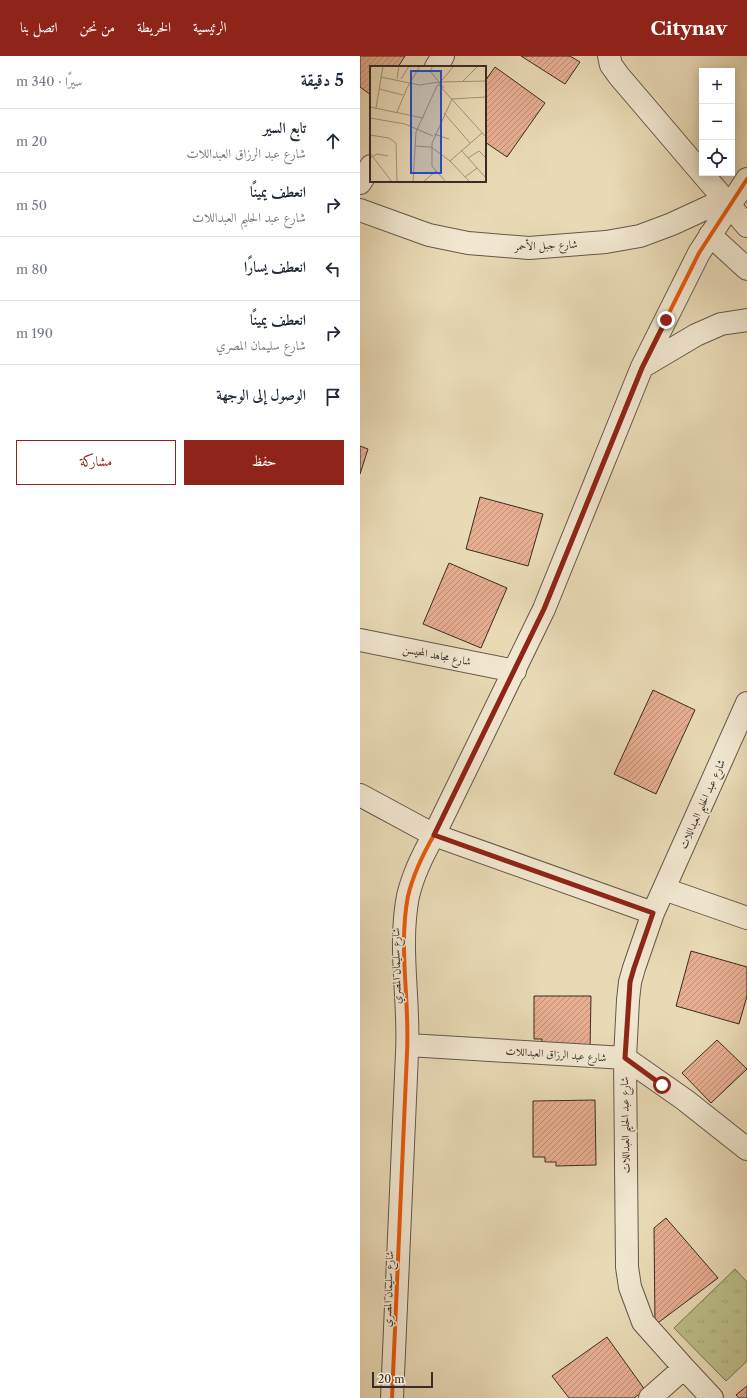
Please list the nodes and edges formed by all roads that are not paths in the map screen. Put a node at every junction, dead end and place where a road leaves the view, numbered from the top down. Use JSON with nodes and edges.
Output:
{"nodes":[{"id":1,"x":443,"y":56,"type":"edge"},
{"id":2,"x":609,"y":56,"type":"edge"},
{"id":3,"x":437,"y":66,"type":"edge"},
{"id":4,"x":370,"y":168,"type":"edge"},
{"id":5,"x":747,"y":179,"type":"edge"},
{"id":6,"x":360,"y":183,"type":"edge"},
{"id":7,"x":730,"y":206,"type":"junction"},
{"id":8,"x":360,"y":210,"type":"edge"},
{"id":9,"x":747,"y":226,"type":"edge"},
{"id":10,"x":710,"y":235,"type":"junction"},
{"id":11,"x":747,"y":270,"type":"edge"},
{"id":12,"x":747,"y":320,"type":"edge"},
{"id":13,"x":642,"y":368,"type":"junction"},
{"id":14,"x":360,"y":640,"type":"edge"},
{"id":15,"x":515,"y":671,"type":"junction"},
{"id":16,"x":747,"y":703,"type":"edge"},
{"id":17,"x":360,"y":795,"type":"edge"},
{"id":18,"x":434,"y":835,"type":"junction"},
{"id":19,"x":664,"y":889,"type":"junction"},
{"id":20,"x":653,"y":913,"type":"junction"},
{"id":21,"x":747,"y":918,"type":"edge"},
{"id":22,"x":408,"y":1045,"type":"junction"},
{"id":23,"x":625,"y":1058,"type":"junction"},
{"id":24,"x":747,"y":1149,"type":"edge"},
{"id":25,"x":684,"y":1368,"type":"junction"},
{"id":26,"x":392,"y":1398,"type":"edge"},
{"id":27,"x":650,"y":1398,"type":"edge"},
{"id":28,"x":712,"y":1398,"type":"edge"}],
"edges":[{"from":1,"to":3,"type":"street"},
{"from":2,"to":7,"type":"street"},
{"from":4,"to":6,"type":"street"},
{"from":5,"to":7,"type":"street","name":"شارع سليمان المصري"},
{"from":7,"to":8,"type":"street","name":"شارع جبل الأحمر"},
{"from":7,"to":9,"type":"street"},
{"from":7,"to":10,"type":"street","name":"شارع سليمان المصري"},
{"from":10,"to":11,"type":"street"},
{"from":10,"to":13,"type":"street","name":"شارع سليمان المصري"},
{"from":12,"to":13,"type":"street"},
{"from":13,"to":15,"type":"street","name":"شارع سليمان المصري"},
{"from":14,"to":15,"type":"street","name":"شارع مجاهد المحيسن"},
{"from":15,"to":18,"type":"street","name":"شارع سليمان المصري"},
{"from":16,"to":19,"type":"street","name":"شارع عبد الحليم العبداللات"},
{"from":17,"to":18,"type":"street"},
{"from":18,"to":20,"type":"street"},
{"from":18,"to":22,"type":"street","name":"شارع سليمان المصري"},
{"from":19,"to":20,"type":"street","name":"شارع عبد الحليم العبداللات"},
{"from":19,"to":21,"type":"street"},
{"from":20,"to":23,"type":"street","name":"شارع عبد الحليم العبداللات"},
{"from":22,"to":23,"type":"street","name":"شارع عبد الرزاق العبداللات"},
{"from":22,"to":26,"type":"street","name":"شارع سليمان المصري"},
{"from":23,"to":24,"type":"street"},
{"from":23,"to":25,"type":"street","name":"شارع عبد الحليم العبداللات"},
{"from":25,"to":27,"type":"street"},
{"from":25,"to":28,"type":"street","name":"شارع عبد الحليم العبداللات"}]}
